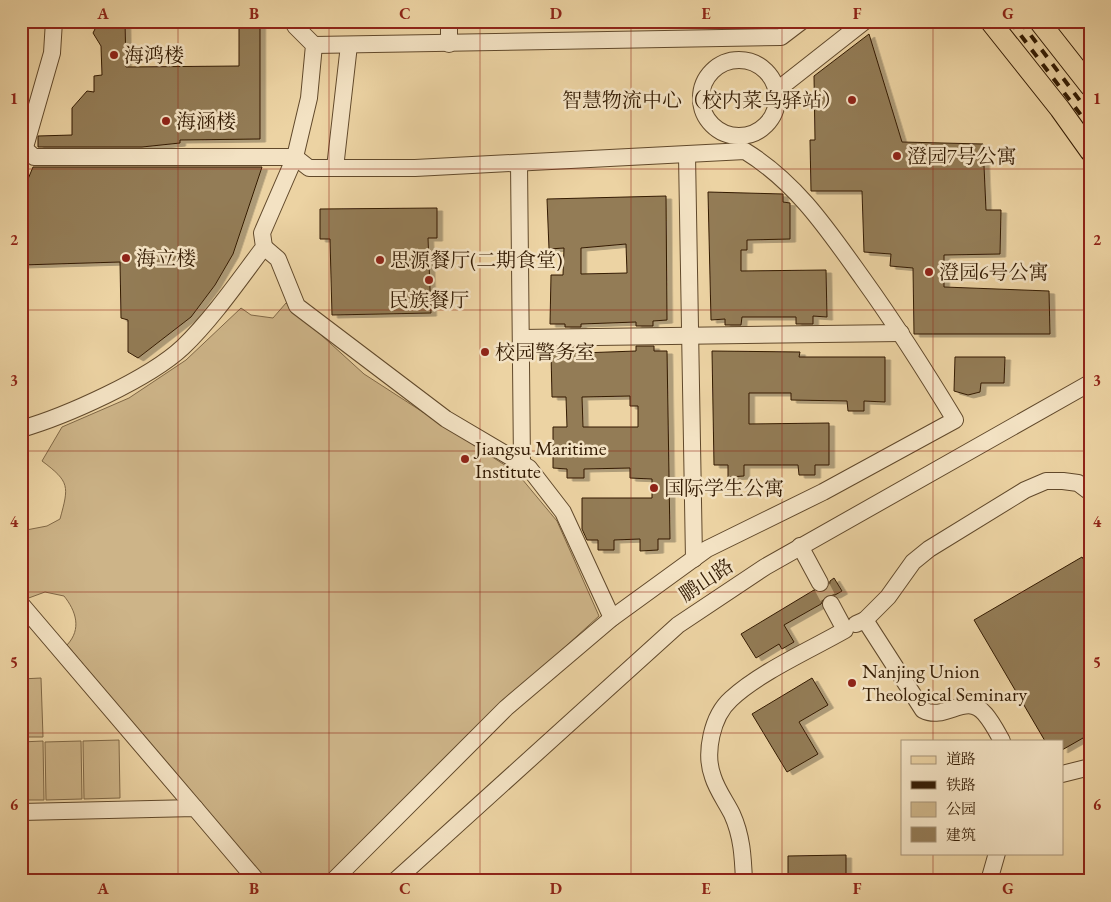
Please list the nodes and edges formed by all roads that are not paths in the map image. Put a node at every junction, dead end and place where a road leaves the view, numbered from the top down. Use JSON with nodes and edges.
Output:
{"nodes":[{"id":1,"x":54,"y":21,"type":"edge"},
{"id":2,"x":295,"y":21,"type":"edge"},
{"id":3,"x":449,"y":21,"type":"edge"},
{"id":4,"x":802,"y":21,"type":"edge"},
{"id":5,"x":865,"y":21,"type":"edge"},
{"id":6,"x":990,"y":21,"type":"edge"},
{"id":7,"x":1039,"y":21,"type":"edge"},
{"id":8,"x":739,"y":38,"type":"junction"},
{"id":9,"x":450,"y":44,"type":"junction"},
{"id":10,"x":314,"y":45,"type":"junction"},
{"id":11,"x":349,"y":46,"type":"junction"},
{"id":12,"x":739,"y":60,"type":"junction"},
{"id":13,"x":1090,"y":86,"type":"edge"},
{"id":14,"x":776,"y":91,"type":"junction"},
{"id":15,"x":745,"y":143,"type":"junction"},
{"id":16,"x":1090,"y":151,"type":"edge"},
{"id":17,"x":24,"y":155,"type":"edge"},
{"id":18,"x":687,"y":155,"type":"junction"},
{"id":19,"x":296,"y":158,"type":"junction"},
{"id":20,"x":519,"y":163,"type":"junction"},
{"id":21,"x":335,"y":168,"type":"junction"},
{"id":22,"x":264,"y":247,"type":"junction"},
{"id":23,"x":901,"y":333,"type":"junction"},
{"id":24,"x":690,"y":336,"type":"junction"},
{"id":25,"x":520,"y":338,"type":"junction"},
{"id":26,"x":1090,"y":383,"type":"edge"},
{"id":27,"x":21,"y":429,"type":"edge"},
{"id":28,"x":522,"y":464,"type":"junction"},
{"id":29,"x":1090,"y":492,"type":"edge"},
{"id":30,"x":800,"y":546,"type":"junction"},
{"id":31,"x":694,"y":559,"type":"junction"},
{"id":32,"x":820,"y":583,"type":"tunnel mouth"},
{"id":33,"x":21,"y":604,"type":"edge"},
{"id":34,"x":831,"y":604,"type":"tunnel mouth"},
{"id":35,"x":612,"y":618,"type":"junction"},
{"id":36,"x":865,"y":620,"type":"junction"},
{"id":37,"x":845,"y":630,"type":"junction"},
{"id":38,"x":1001,"y":740,"type":"edge"},
{"id":39,"x":1090,"y":767,"type":"edge"},
{"id":40,"x":1064,"y":774,"type":"edge"},
{"id":41,"x":194,"y":808,"type":"junction"},
{"id":42,"x":21,"y":812,"type":"edge"},
{"id":43,"x":997,"y":854,"type":"edge"},
{"id":44,"x":257,"y":881,"type":"edge"},
{"id":45,"x":333,"y":881,"type":"edge"},
{"id":46,"x":395,"y":881,"type":"edge"},
{"id":47,"x":744,"y":881,"type":"edge"},
{"id":48,"x":989,"y":881,"type":"edge"}],
"edges":[{"from":1,"to":17,"type":"street"},
{"from":2,"to":10,"type":"street"},
{"from":3,"to":9,"type":"street"},
{"from":4,"to":8,"type":"street"},
{"from":5,"to":14,"type":"street"},
{"from":6,"to":16,"type":"main road"},
{"from":7,"to":13,"type":"main road"},
{"from":8,"to":9,"type":"street"},
{"from":8,"to":12,"type":"street"},
{"from":9,"to":11,"type":"street"},
{"from":10,"to":11,"type":"street"},
{"from":10,"to":19,"type":"street"},
{"from":11,"to":21,"type":"street"},
{"from":12,"to":14,"type":"street"},
{"from":12,"to":15,"type":"street"},
{"from":14,"to":15,"type":"street"},
{"from":15,"to":18,"type":"street"},
{"from":15,"to":23,"type":"street"},
{"from":17,"to":19,"type":"street"},
{"from":18,"to":20,"type":"street"},
{"from":18,"to":24,"type":"street"},
{"from":19,"to":21,"type":"street"},
{"from":19,"to":22,"type":"street"},
{"from":20,"to":21,"type":"street"},
{"from":20,"to":25,"type":"street"},
{"from":22,"to":27,"type":"street"},
{"from":22,"to":28,"type":"street"},
{"from":23,"to":24,"type":"street"},
{"from":23,"to":31,"type":"street"},
{"from":24,"to":25,"type":"street"},
{"from":24,"to":31,"type":"street"},
{"from":25,"to":28,"type":"street"},
{"from":26,"to":30,"type":"street","name":"鹏山路"},
{"from":28,"to":35,"type":"street"},
{"from":29,"to":36,"type":"street"},
{"from":30,"to":32,"type":"street"},
{"from":30,"to":46,"type":"street","name":"鹏山路"},
{"from":31,"to":35,"type":"street"},
{"from":33,"to":41,"type":"street"},
{"from":34,"to":37,"type":"street"},
{"from":35,"to":45,"type":"street"},
{"from":36,"to":37,"type":"street"},
{"from":36,"to":38,"type":"street"},
{"from":37,"to":47,"type":"street"},
{"from":39,"to":40,"type":"street"},
{"from":41,"to":42,"type":"street"},
{"from":41,"to":44,"type":"street"},
{"from":43,"to":48,"type":"street"}]}
